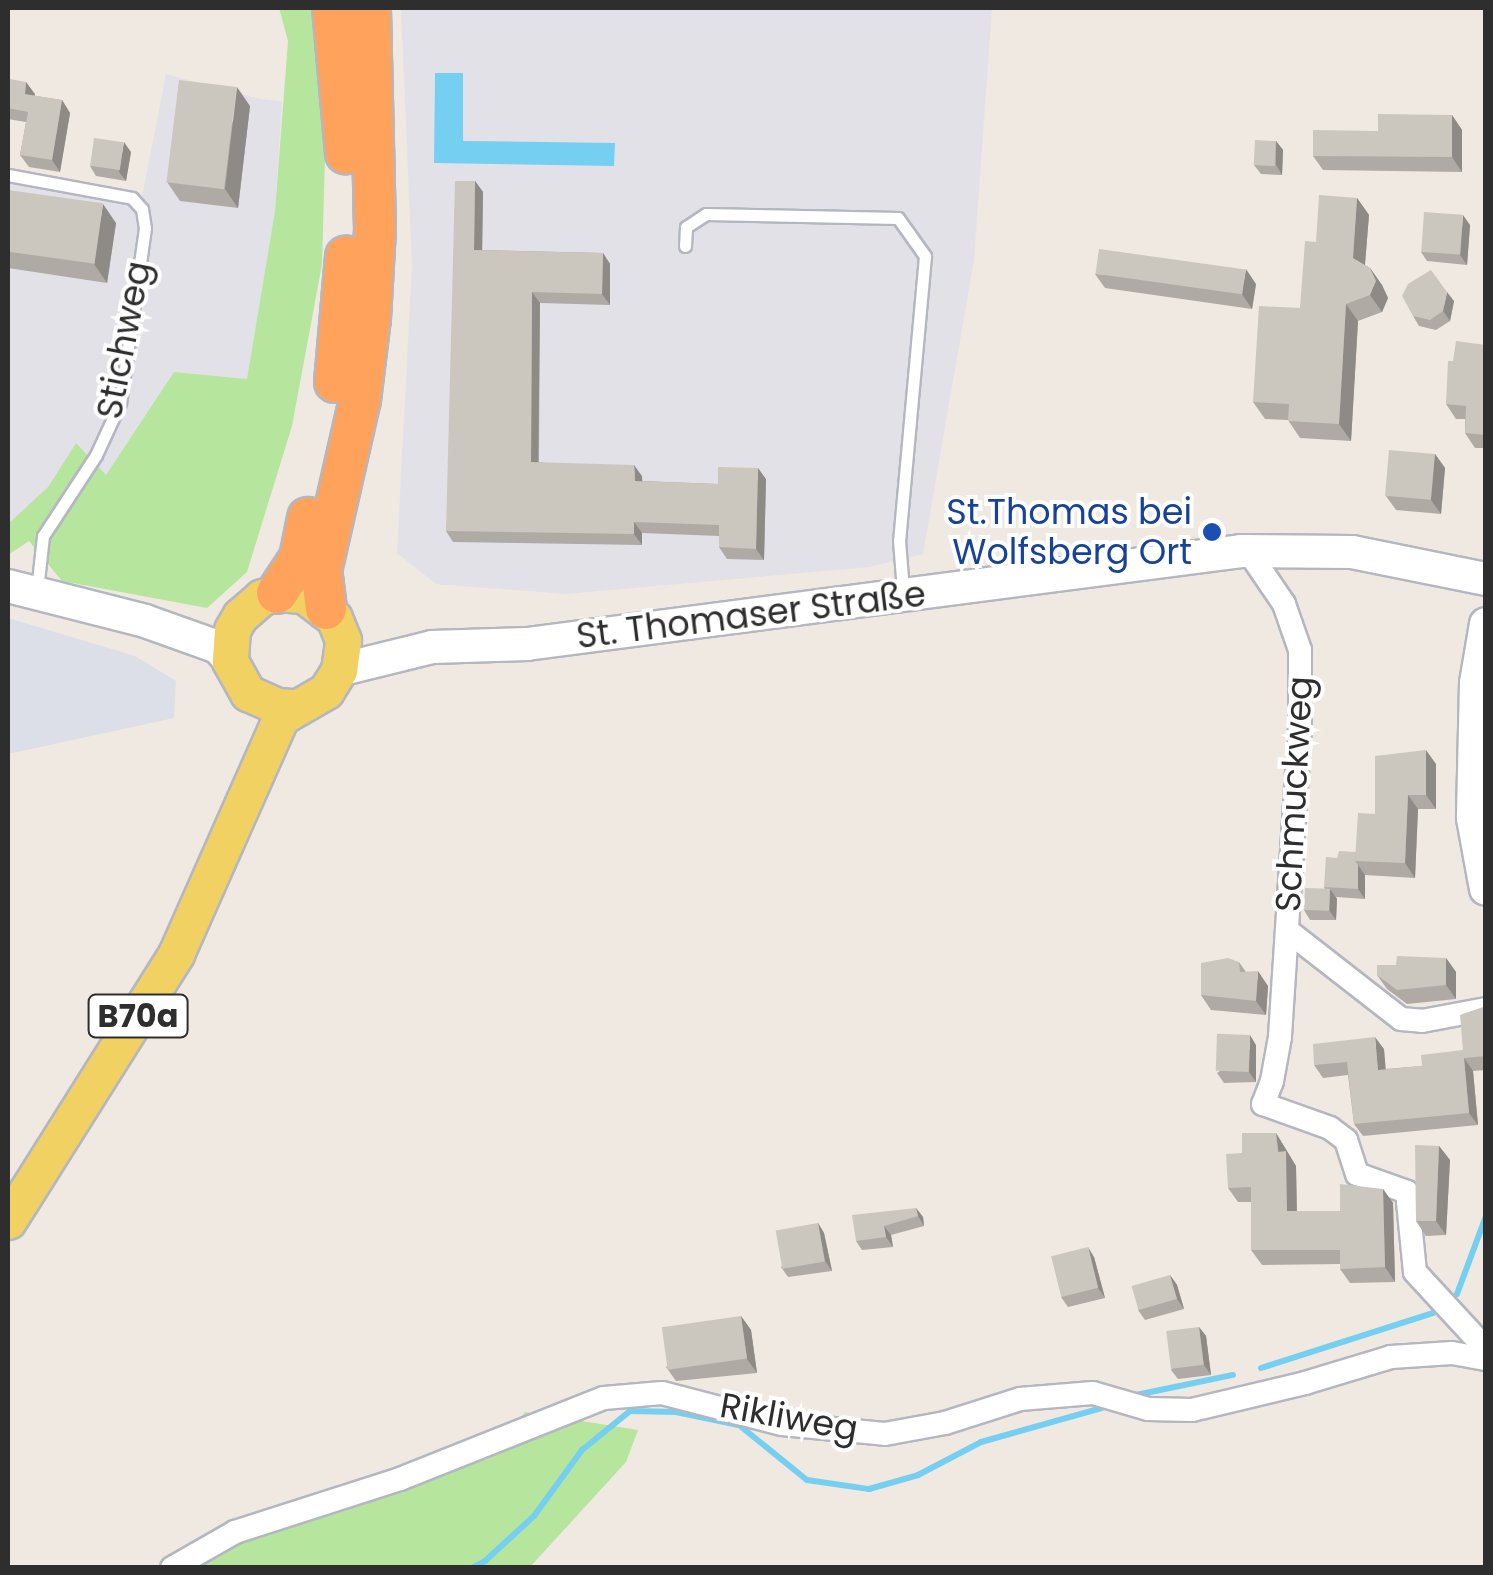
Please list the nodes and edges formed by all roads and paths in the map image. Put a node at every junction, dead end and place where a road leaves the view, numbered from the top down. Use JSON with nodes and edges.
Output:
{"nodes":[{"id":1,"x":333,"y":8,"type":"edge"},
{"id":2,"x":361,"y":8,"type":"edge"},
{"id":3,"x":370,"y":8,"type":"edge"},
{"id":4,"x":372,"y":77,"type":"junction"},
{"id":5,"x":8,"y":175,"type":"edge"},
{"id":6,"x":685,"y":246,"type":"dead end"},
{"id":7,"x":1248,"y":551,"type":"junction"},
{"id":8,"x":1486,"y":579,"type":"edge"},
{"id":9,"x":22,"y":590,"type":"edge"},
{"id":10,"x":276,"y":593,"type":"junction"},
{"id":11,"x":903,"y":595,"type":"junction"},
{"id":12,"x":240,"y":616,"type":"junction"},
{"id":13,"x":333,"y":619,"type":"junction"},
{"id":14,"x":145,"y":621,"type":"junction"},
{"id":15,"x":1486,"y":624,"type":"edge"},
{"id":16,"x":432,"y":647,"type":"junction"},
{"id":17,"x":230,"y":661,"type":"junction"},
{"id":18,"x":340,"y":670,"type":"junction"},
{"id":19,"x":248,"y":692,"type":"junction"},
{"id":20,"x":292,"y":706,"type":"junction"},
{"id":21,"x":243,"y":798,"type":"junction"},
{"id":22,"x":1486,"y":889,"type":"edge"},
{"id":23,"x":1288,"y":931,"type":"junction"},
{"id":24,"x":1486,"y":1008,"type":"edge"},
{"id":25,"x":8,"y":1221,"type":"edge"},
{"id":26,"x":1486,"y":1349,"type":"edge"},
{"id":27,"x":1486,"y":1359,"type":"edge"},
{"id":28,"x":172,"y":1568,"type":"edge"}],
"edges":[{"from":1,"to":10,"type":"highway"},
{"from":2,"to":4,"type":"highway"},
{"from":3,"to":4,"type":"highway"},
{"from":4,"to":13,"type":"highway"},
{"from":5,"to":9,"type":"lane","name":"Stichweg"},
{"from":6,"to":11,"type":"lane"},
{"from":7,"to":8,"type":"main road","name":"St. Thomaser Straße"},
{"from":7,"to":11,"type":"main road","name":"St. Thomaser Straße"},
{"from":7,"to":23,"type":"street","name":"Schmuckweg"},
{"from":9,"to":14,"type":"main road"},
{"from":10,"to":12,"type":"main road"},
{"from":10,"to":13,"type":"main road"},
{"from":11,"to":16,"type":"main road","name":"St. Thomaser Straße"},
{"from":12,"to":14,"type":"main road"},
{"from":12,"to":17,"type":"main road"},
{"from":13,"to":16,"type":"main road","name":"St. Thomaser Straße"},
{"from":13,"to":18,"type":"main road"},
{"from":14,"to":17,"type":"main road"},
{"from":15,"to":22,"type":"main road"},
{"from":16,"to":18,"type":"main road","name":"St. Thomaser Straße"},
{"from":17,"to":19,"type":"main road"},
{"from":18,"to":20,"type":"main road"},
{"from":19,"to":20,"type":"main road"},
{"from":19,"to":21,"type":"main road"},
{"from":20,"to":21,"type":"main road"},
{"from":21,"to":25,"type":"main road","number":"B70a"},
{"from":23,"to":24,"type":"street","name":"Schmuckweg"},
{"from":23,"to":26,"type":"street","name":"Schmuckweg"},
{"from":27,"to":28,"type":"street","name":"Rikliweg"}]}
